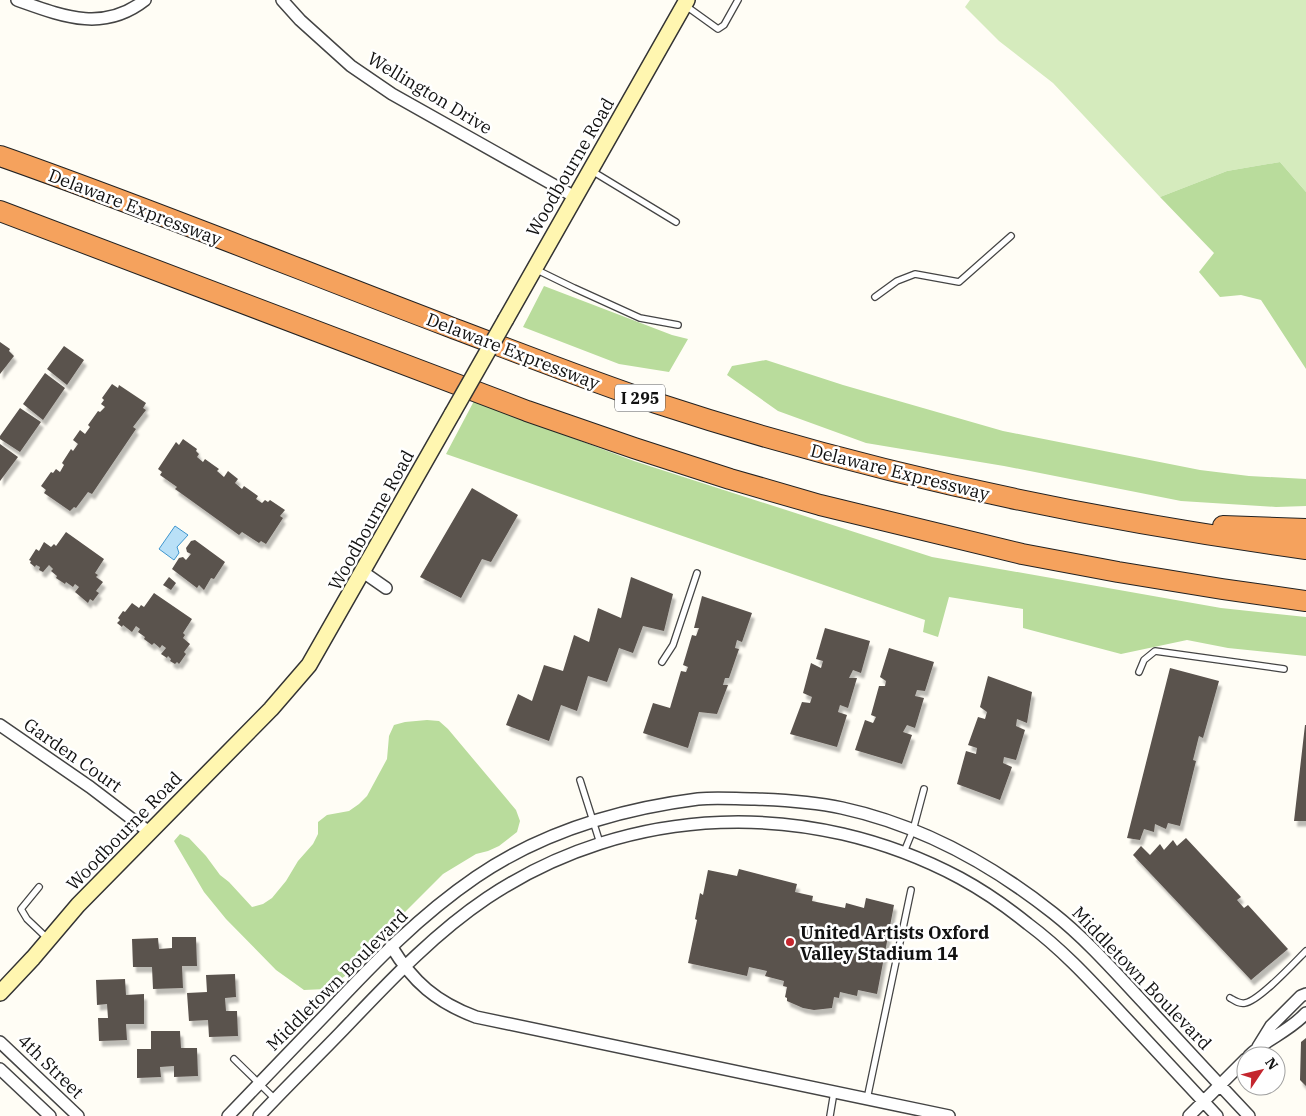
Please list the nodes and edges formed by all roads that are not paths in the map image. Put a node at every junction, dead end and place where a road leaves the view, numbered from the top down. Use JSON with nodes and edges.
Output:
{"nodes":[{"id":1,"x":17,"y":0,"type":"edge"},
{"id":2,"x":145,"y":0,"type":"edge"},
{"id":3,"x":282,"y":0,"type":"edge"},
{"id":4,"x":738,"y":0,"type":"edge"},
{"id":5,"x":686,"y":2,"type":"edge"},
{"id":6,"x":0,"y":156,"type":"edge"},
{"id":7,"x":590,"y":170,"type":"junction"},
{"id":8,"x":574,"y":197,"type":"junction"},
{"id":9,"x":0,"y":211,"type":"edge"},
{"id":10,"x":676,"y":222,"type":"dead end"},
{"id":11,"x":1011,"y":236,"type":"dead end"},
{"id":12,"x":534,"y":269,"type":"junction"},
{"id":13,"x":876,"y":297,"type":"dead end"},
{"id":14,"x":678,"y":325,"type":"dead end"},
{"id":15,"x":1112,"y":519,"type":"junction"},
{"id":16,"x":1306,"y":529,"type":"edge"},
{"id":17,"x":1306,"y":549,"type":"edge"},
{"id":18,"x":363,"y":572,"type":"junction"},
{"id":19,"x":697,"y":573,"type":"dead end"},
{"id":20,"x":386,"y":588,"type":"dead end"},
{"id":21,"x":1306,"y":601,"type":"edge"},
{"id":22,"x":662,"y":662,"type":"dead end"},
{"id":23,"x":1284,"y":669,"type":"dead end"},
{"id":24,"x":1138,"y":672,"type":"dead end"},
{"id":25,"x":0,"y":725,"type":"edge"},
{"id":26,"x":580,"y":780,"type":"dead end"},
{"id":27,"x":924,"y":789,"type":"dead end"},
{"id":28,"x":593,"y":821,"type":"junction"},
{"id":29,"x":913,"y":830,"type":"junction"},
{"id":30,"x":149,"y":832,"type":"junction"},
{"id":31,"x":600,"y":843,"type":"junction"},
{"id":32,"x":904,"y":852,"type":"junction"},
{"id":33,"x":39,"y":887,"type":"dead end"},
{"id":34,"x":911,"y":890,"type":"dead end"},
{"id":35,"x":49,"y":940,"type":"junction"},
{"id":36,"x":391,"y":946,"type":"junction"},
{"id":37,"x":1306,"y":952,"type":"edge"},
{"id":38,"x":403,"y":966,"type":"junction"},
{"id":39,"x":0,"y":994,"type":"edge"},
{"id":40,"x":1306,"y":994,"type":"edge"},
{"id":41,"x":1230,"y":998,"type":"dead end"},
{"id":42,"x":1306,"y":1013,"type":"edge"},
{"id":43,"x":0,"y":1042,"type":"edge"},
{"id":44,"x":1259,"y":1046,"type":"edge"},
{"id":45,"x":1260,"y":1046,"type":"edge"},
{"id":46,"x":234,"y":1059,"type":"dead end"},
{"id":47,"x":0,"y":1069,"type":"edge"},
{"id":48,"x":1236,"y":1069,"type":"edge"},
{"id":49,"x":260,"y":1083,"type":"junction"},
{"id":50,"x":1220,"y":1085,"type":"junction"},
{"id":51,"x":834,"y":1092,"type":"junction"},
{"id":52,"x":274,"y":1099,"type":"junction"},
{"id":53,"x":867,"y":1099,"type":"junction"},
{"id":54,"x":1203,"y":1102,"type":"junction"},
{"id":55,"x":50,"y":1116,"type":"edge"},
{"id":56,"x":78,"y":1116,"type":"edge"},
{"id":57,"x":228,"y":1116,"type":"edge"},
{"id":58,"x":259,"y":1116,"type":"edge"},
{"id":59,"x":830,"y":1116,"type":"edge"},
{"id":60,"x":949,"y":1116,"type":"edge"},
{"id":61,"x":1189,"y":1116,"type":"edge"},
{"id":62,"x":1217,"y":1116,"type":"edge"},
{"id":63,"x":1249,"y":1116,"type":"edge"}],
"edges":[{"from":1,"to":2,"type":"street"},
{"from":3,"to":8,"type":"street","name":"Wellington Drive"},
{"from":4,"to":5,"type":"lane"},
{"from":5,"to":7,"type":"main road","name":"Woodbourne Road"},
{"from":6,"to":15,"type":"highway","name":"Delaware Expressway","number":"I 295"},
{"from":7,"to":8,"type":"main road","name":"Woodbourne Road"},
{"from":7,"to":10,"type":"lane"},
{"from":8,"to":12,"type":"main road","name":"Woodbourne Road"},
{"from":9,"to":21,"type":"highway"},
{"from":11,"to":13,"type":"lane"},
{"from":12,"to":14,"type":"lane"},
{"from":12,"to":18,"type":"main road","name":"Woodbourne Road","bridge":true},
{"from":15,"to":16,"type":"highway"},
{"from":15,"to":17,"type":"highway","name":"Delaware Expressway","number":"I 295"},
{"from":18,"to":20,"type":"street"},
{"from":18,"to":30,"type":"main road","name":"Woodbourne Road"},
{"from":19,"to":22,"type":"lane"},
{"from":23,"to":24,"type":"lane"},
{"from":25,"to":30,"type":"street","name":"Garden Court"},
{"from":26,"to":28,"type":"lane"},
{"from":27,"to":29,"type":"lane"},
{"from":28,"to":29,"type":"street","name":"Middletown Boulevard"},
{"from":28,"to":31,"type":"lane"},
{"from":28,"to":36,"type":"street","name":"Middletown Boulevard"},
{"from":29,"to":32,"type":"lane"},
{"from":29,"to":50,"type":"street","name":"Middletown Boulevard"},
{"from":30,"to":35,"type":"main road","name":"Woodbourne Road"},
{"from":31,"to":32,"type":"street","name":"Middletown Boulevard"},
{"from":31,"to":38,"type":"street","name":"Middletown Boulevard"},
{"from":32,"to":54,"type":"street","name":"Middletown Boulevard"},
{"from":33,"to":35,"type":"lane"},
{"from":34,"to":53,"type":"lane"},
{"from":35,"to":39,"type":"main road","name":"Woodbourne Road"},
{"from":36,"to":38,"type":"street"},
{"from":36,"to":49,"type":"street","name":"Middletown Boulevard"},
{"from":37,"to":41,"type":"lane"},
{"from":38,"to":51,"type":"street"},
{"from":38,"to":52,"type":"street","name":"Middletown Boulevard"},
{"from":40,"to":44,"type":"street"},
{"from":42,"to":45,"type":"street"},
{"from":43,"to":56,"type":"street","name":"4th Street"},
{"from":46,"to":49,"type":"lane"},
{"from":47,"to":55,"type":"street","name":"4th Street"},
{"from":48,"to":50,"type":"street"},
{"from":49,"to":52,"type":"lane"},
{"from":49,"to":57,"type":"street","name":"Middletown Boulevard"},
{"from":50,"to":54,"type":"street"},
{"from":50,"to":63,"type":"street","name":"Middletown Boulevard"},
{"from":51,"to":53,"type":"street"},
{"from":51,"to":59,"type":"lane"},
{"from":52,"to":58,"type":"street","name":"Middletown Boulevard"},
{"from":53,"to":60,"type":"street"},
{"from":54,"to":61,"type":"street"},
{"from":54,"to":62,"type":"street","name":"Middletown Boulevard"}]}
